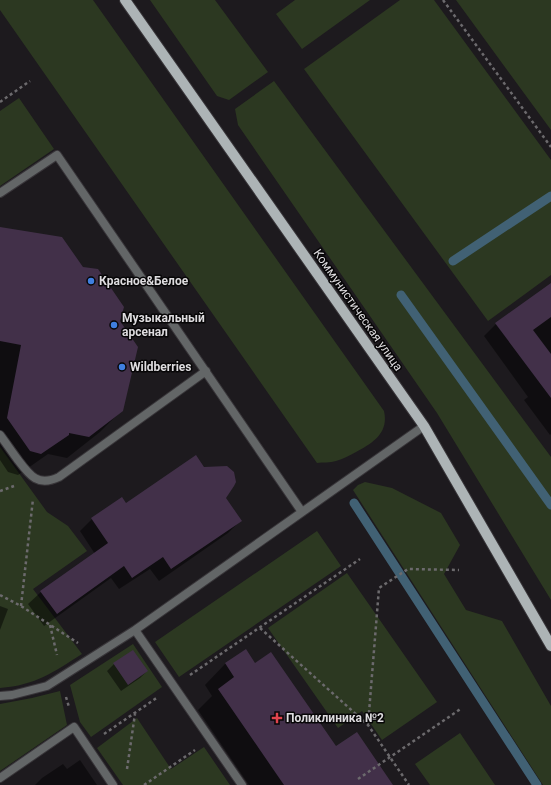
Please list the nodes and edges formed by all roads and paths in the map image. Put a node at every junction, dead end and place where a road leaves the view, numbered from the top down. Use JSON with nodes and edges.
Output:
{"nodes":[{"id":1,"x":125,"y":0,"type":"edge"},
{"id":2,"x":444,"y":0,"type":"edge"},
{"id":3,"x":30,"y":81,"type":"dead end"},
{"id":4,"x":0,"y":102,"type":"edge"},
{"id":5,"x":551,"y":147,"type":"edge"},
{"id":6,"x":0,"y":193,"type":"edge"},
{"id":7,"x":206,"y":371,"type":"junction"},
{"id":8,"x":424,"y":426,"type":"junction"},
{"id":9,"x":0,"y":435,"type":"edge"},
{"id":10,"x":35,"y":479,"type":"junction"},
{"id":11,"x":302,"y":512,"type":"junction"},
{"id":12,"x":360,"y":559,"type":"dead end"},
{"id":13,"x":459,"y":570,"type":"dead end"},
{"id":14,"x":0,"y":595,"type":"edge"},
{"id":15,"x":21,"y":606,"type":"junction"},
{"id":16,"x":260,"y":628,"type":"junction"},
{"id":17,"x":135,"y":630,"type":"junction"},
{"id":18,"x":551,"y":646,"type":"edge"},
{"id":19,"x":97,"y":655,"type":"junction"},
{"id":20,"x":174,"y":686,"type":"junction"},
{"id":21,"x":0,"y":696,"type":"edge"},
{"id":22,"x":462,"y":708,"type":"dead end"},
{"id":23,"x":135,"y":714,"type":"junction"},
{"id":24,"x":368,"y":725,"type":"junction"},
{"id":25,"x":210,"y":739,"type":"junction"},
{"id":26,"x":87,"y":746,"type":"junction"},
{"id":27,"x":390,"y":757,"type":"junction"},
{"id":28,"x":127,"y":771,"type":"dead end"},
{"id":29,"x":0,"y":778,"type":"edge"},
{"id":30,"x":358,"y":779,"type":"dead end"},
{"id":31,"x":113,"y":785,"type":"edge"},
{"id":32,"x":144,"y":785,"type":"edge"},
{"id":33,"x":242,"y":785,"type":"edge"},
{"id":34,"x":409,"y":785,"type":"edge"}],
"edges":[{"from":1,"to":8,"type":"main road","name":"Коммунистическая улица"},
{"from":2,"to":5,"type":"path"},
{"from":3,"to":4,"type":"path"},
{"from":6,"to":7,"type":"lane"},
{"from":7,"to":10,"type":"lane"},
{"from":7,"to":11,"type":"lane"},
{"from":8,"to":11,"type":"lane"},
{"from":8,"to":18,"type":"main road","name":"Коммунистическая улица"},
{"from":9,"to":10,"type":"lane"},
{"from":10,"to":15,"type":"path"},
{"from":11,"to":17,"type":"lane"},
{"from":12,"to":16,"type":"path"},
{"from":13,"to":24,"type":"path"},
{"from":14,"to":15,"type":"path"},
{"from":15,"to":19,"type":"path"},
{"from":16,"to":20,"type":"path"},
{"from":16,"to":24,"type":"path"},
{"from":17,"to":19,"type":"lane"},
{"from":17,"to":20,"type":"lane"},
{"from":19,"to":21,"type":"lane"},
{"from":20,"to":23,"type":"path"},
{"from":20,"to":25,"type":"lane"},
{"from":22,"to":27,"type":"path"},
{"from":23,"to":26,"type":"path"},
{"from":23,"to":28,"type":"path"},
{"from":24,"to":27,"type":"path"},
{"from":25,"to":32,"type":"path"},
{"from":25,"to":33,"type":"lane"},
{"from":26,"to":29,"type":"lane"},
{"from":26,"to":31,"type":"lane"},
{"from":27,"to":30,"type":"path"},
{"from":27,"to":34,"type":"path"}]}
